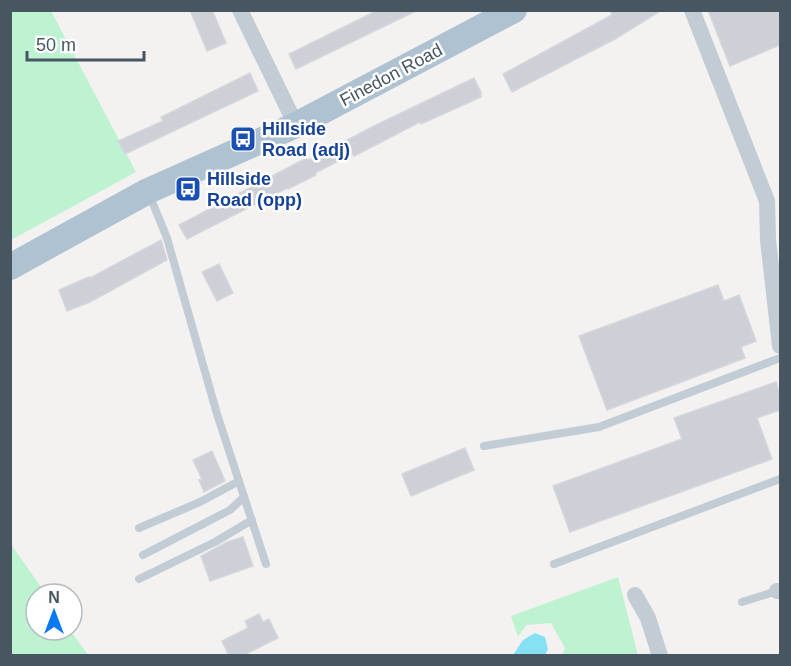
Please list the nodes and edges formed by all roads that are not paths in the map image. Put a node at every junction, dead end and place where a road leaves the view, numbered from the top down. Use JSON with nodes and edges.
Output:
{"nodes":[{"id":1,"x":240,"y":10,"type":"edge"},
{"id":2,"x":514,"y":10,"type":"edge"},
{"id":3,"x":692,"y":10,"type":"edge"},
{"id":4,"x":296,"y":125,"type":"junction"},
{"id":5,"x":148,"y":191,"type":"junction"},
{"id":6,"x":10,"y":267,"type":"edge"},
{"id":7,"x":780,"y":346,"type":"edge"},
{"id":8,"x":780,"y":357,"type":"edge"},
{"id":9,"x":484,"y":446,"type":"dead end"},
{"id":10,"x":780,"y":479,"type":"edge"},
{"id":11,"x":239,"y":481,"type":"junction"},
{"id":12,"x":244,"y":497,"type":"junction"},
{"id":13,"x":252,"y":520,"type":"junction"},
{"id":14,"x":138,"y":528,"type":"dead end"},
{"id":15,"x":142,"y":555,"type":"dead end"},
{"id":16,"x":266,"y":564,"type":"dead end"},
{"id":17,"x":554,"y":564,"type":"dead end"},
{"id":18,"x":139,"y":579,"type":"dead end"},
{"id":19,"x":779,"y":591,"type":"edge"},
{"id":20,"x":635,"y":595,"type":"dead end"},
{"id":21,"x":742,"y":603,"type":"dead end"},
{"id":22,"x":660,"y":656,"type":"edge"}],
"edges":[{"from":1,"to":4,"type":"street"},
{"from":2,"to":4,"type":"main road","name":"Finedon Road"},
{"from":3,"to":7,"type":"street"},
{"from":4,"to":5,"type":"main road","name":"Finedon Road"},
{"from":5,"to":6,"type":"main road","name":"Finedon Road"},
{"from":5,"to":11,"type":"lane"},
{"from":8,"to":9,"type":"lane"},
{"from":10,"to":17,"type":"lane"},
{"from":11,"to":12,"type":"lane"},
{"from":11,"to":14,"type":"lane"},
{"from":12,"to":13,"type":"lane"},
{"from":12,"to":15,"type":"lane"},
{"from":13,"to":16,"type":"lane"},
{"from":13,"to":18,"type":"lane"},
{"from":19,"to":21,"type":"lane"},
{"from":20,"to":22,"type":"street"}]}
